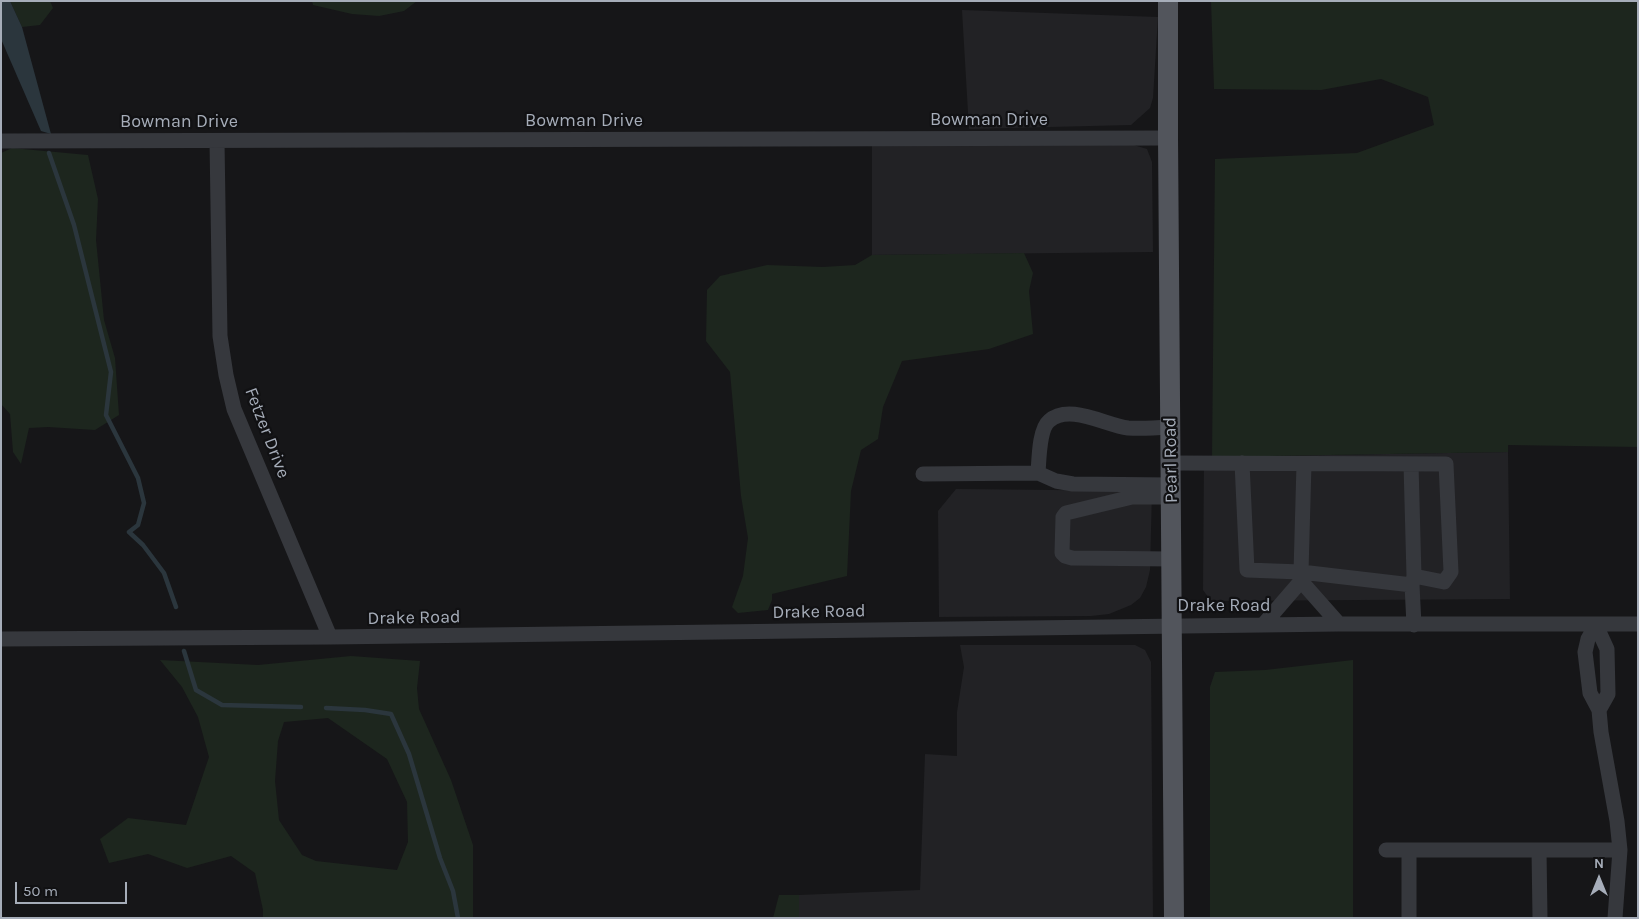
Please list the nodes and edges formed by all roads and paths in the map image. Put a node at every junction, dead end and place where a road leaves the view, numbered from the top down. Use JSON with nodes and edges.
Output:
{"nodes":[{"id":1,"x":1168,"y":1,"type":"edge"},
{"id":2,"x":1168,"y":138,"type":"junction"},
{"id":3,"x":1,"y":141,"type":"edge"},
{"id":4,"x":217,"y":141,"type":"junction"},
{"id":5,"x":1170,"y":427,"type":"junction"},
{"id":6,"x":1171,"y":463,"type":"junction"},
{"id":7,"x":1242,"y":463,"type":"junction"},
{"id":8,"x":1304,"y":464,"type":"junction"},
{"id":9,"x":1411,"y":464,"type":"junction"},
{"id":10,"x":1038,"y":473,"type":"junction"},
{"id":11,"x":923,"y":474,"type":"dead end"},
{"id":12,"x":1171,"y":491,"type":"junction"},
{"id":13,"x":1172,"y":560,"type":"junction"},
{"id":14,"x":1301,"y":577,"type":"junction"},
{"id":15,"x":1413,"y":581,"type":"junction"},
{"id":16,"x":1339,"y":624,"type":"junction"},
{"id":17,"x":1638,"y":624,"type":"edge"},
{"id":18,"x":1172,"y":625,"type":"junction"},
{"id":19,"x":1263,"y":625,"type":"junction"},
{"id":20,"x":1414,"y":625,"type":"junction"},
{"id":21,"x":1596,"y":625,"type":"junction"},
{"id":22,"x":330,"y":637,"type":"junction"},
{"id":23,"x":1,"y":639,"type":"edge"},
{"id":24,"x":1599,"y":710,"type":"junction"},
{"id":25,"x":1386,"y":850,"type":"dead end"},
{"id":26,"x":1539,"y":850,"type":"junction"},
{"id":27,"x":1620,"y":850,"type":"junction"},
{"id":28,"x":1409,"y":851,"type":"junction"},
{"id":29,"x":1174,"y":918,"type":"edge"},
{"id":30,"x":1408,"y":918,"type":"edge"},
{"id":31,"x":1540,"y":918,"type":"edge"},
{"id":32,"x":1615,"y":918,"type":"edge"}],
"edges":[{"from":1,"to":2,"type":"main road","name":"Pearl Road"},
{"from":2,"to":4,"type":"street","name":"Bowman Drive"},
{"from":2,"to":5,"type":"main road","name":"Pearl Road"},
{"from":3,"to":4,"type":"street","name":"Bowman Drive"},
{"from":4,"to":22,"type":"street","name":"Fetzer Drive"},
{"from":5,"to":6,"type":"main road","name":"Pearl Road"},
{"from":5,"to":10,"type":"street"},
{"from":6,"to":7,"type":"street"},
{"from":6,"to":12,"type":"main road","name":"Pearl Road"},
{"from":7,"to":8,"type":"street"},
{"from":7,"to":14,"type":"street"},
{"from":8,"to":9,"type":"street"},
{"from":8,"to":14,"type":"street"},
{"from":9,"to":15,"type":"street"},
{"from":9,"to":15,"type":"street"},
{"from":10,"to":11,"type":"street"},
{"from":10,"to":12,"type":"street"},
{"from":12,"to":13,"type":"main road","name":"Pearl Road"},
{"from":12,"to":13,"type":"street"},
{"from":13,"to":18,"type":"main road","name":"Pearl Road"},
{"from":14,"to":15,"type":"street"},
{"from":14,"to":16,"type":"street"},
{"from":14,"to":19,"type":"street"},
{"from":15,"to":20,"type":"street"},
{"from":16,"to":19,"type":"street","name":"Drake Road"},
{"from":16,"to":20,"type":"street","name":"Drake Road"},
{"from":17,"to":21,"type":"street","name":"Drake Road"},
{"from":18,"to":19,"type":"street","name":"Drake Road"},
{"from":18,"to":22,"type":"street","name":"Drake Road"},
{"from":18,"to":29,"type":"main road","name":"Pearl Road"},
{"from":20,"to":21,"type":"street","name":"Drake Road"},
{"from":21,"to":24,"type":"street"},
{"from":21,"to":24,"type":"street"},
{"from":22,"to":23,"type":"street","name":"Drake Road"},
{"from":24,"to":27,"type":"street"},
{"from":25,"to":28,"type":"street"},
{"from":26,"to":27,"type":"street"},
{"from":26,"to":28,"type":"street"},
{"from":26,"to":31,"type":"street"},
{"from":27,"to":32,"type":"street"},
{"from":28,"to":30,"type":"street"}]}
